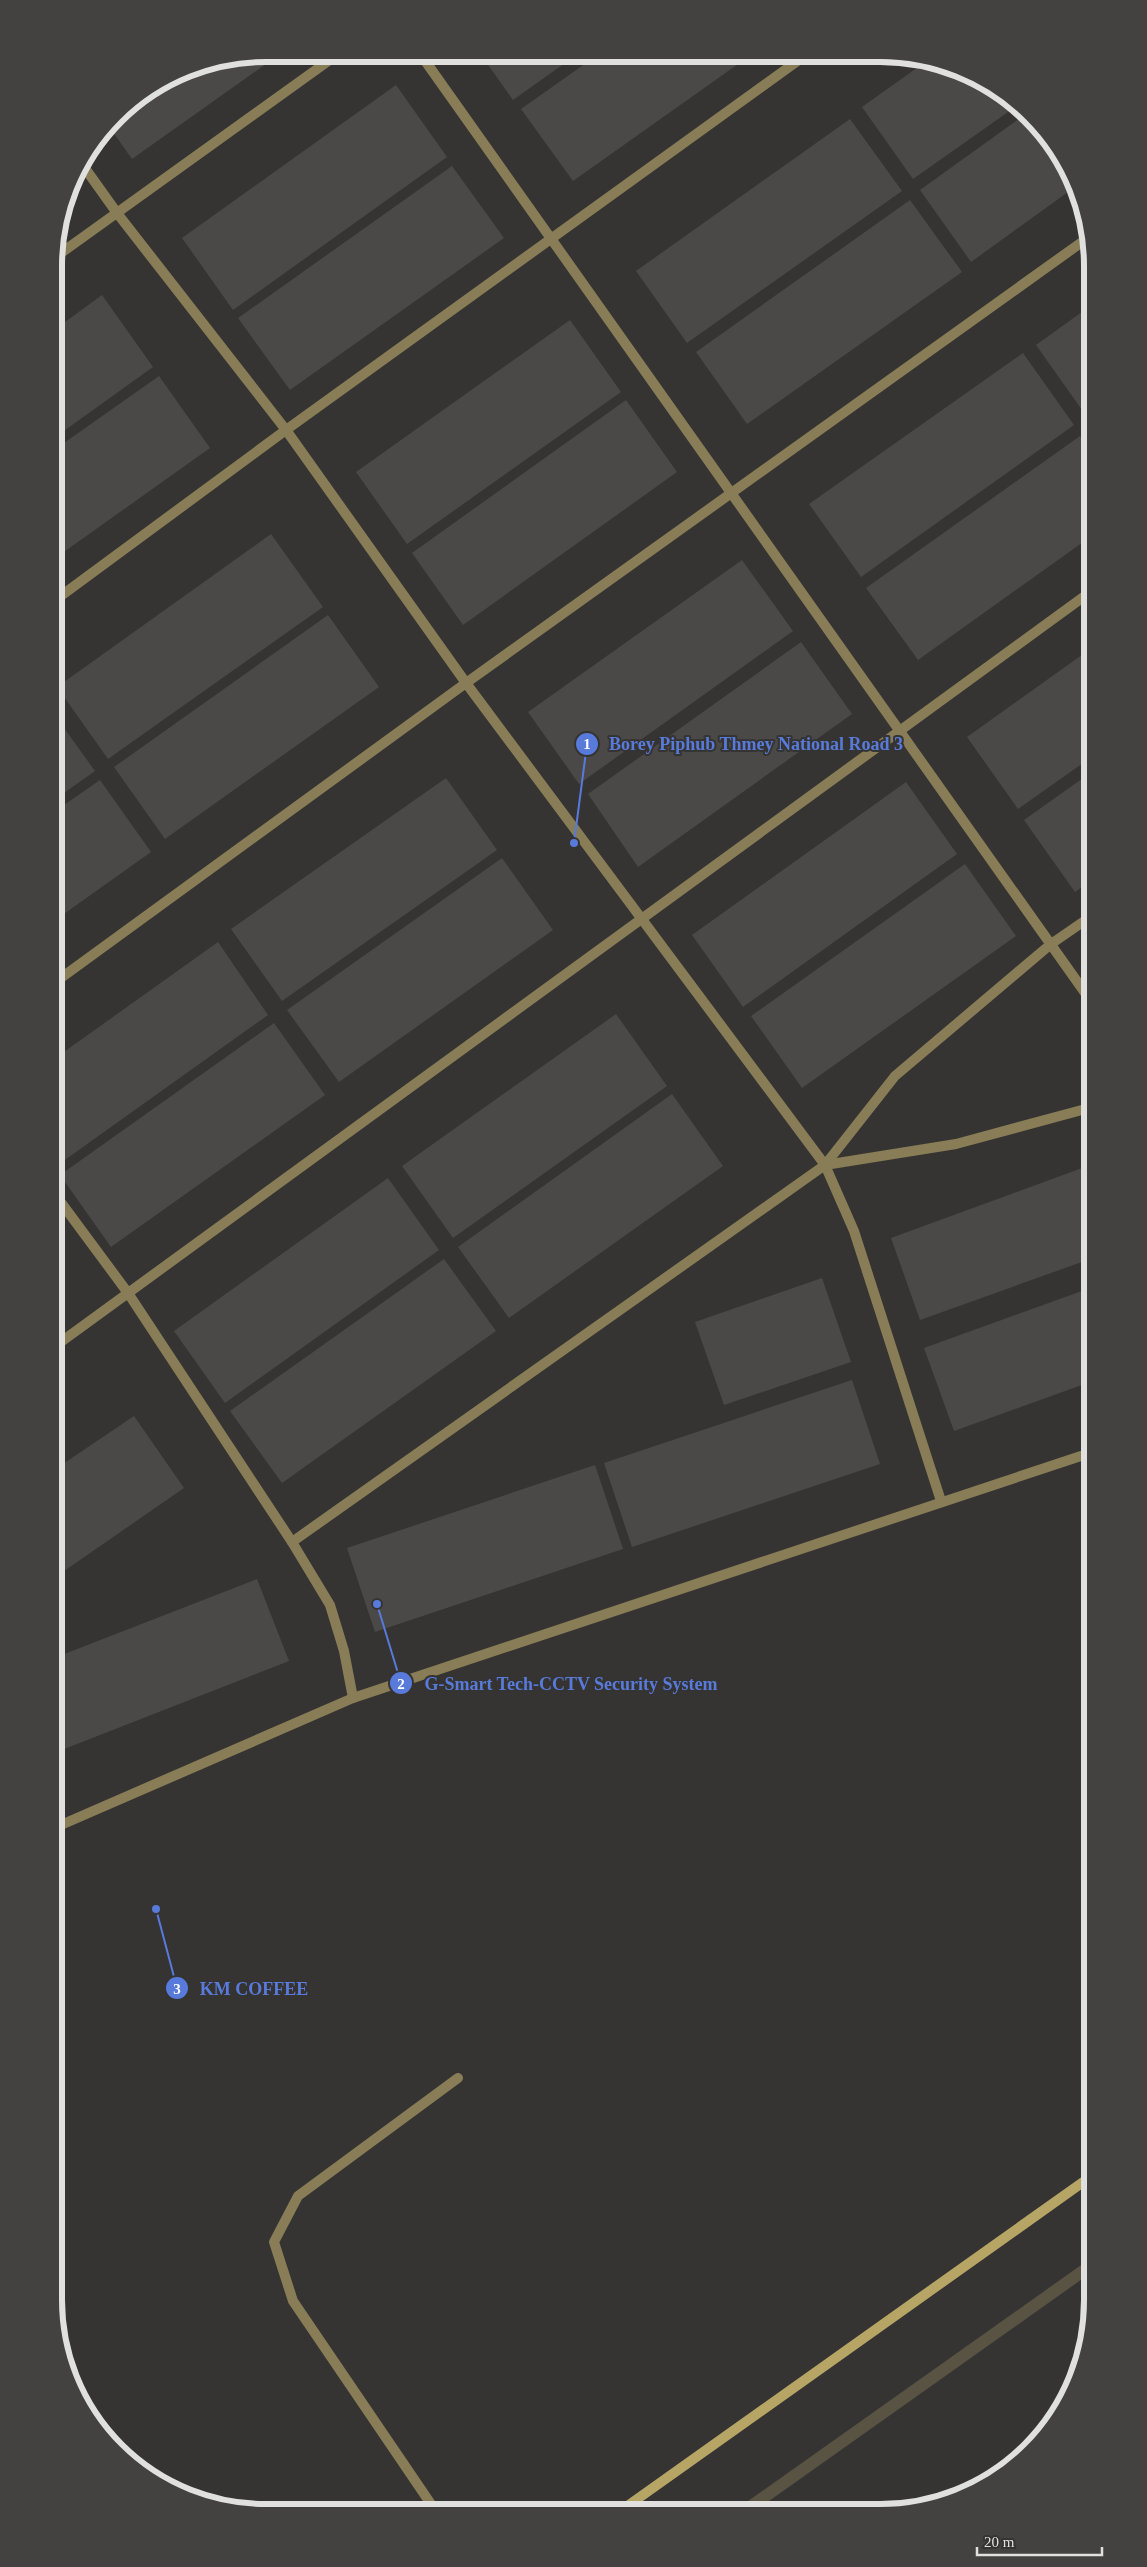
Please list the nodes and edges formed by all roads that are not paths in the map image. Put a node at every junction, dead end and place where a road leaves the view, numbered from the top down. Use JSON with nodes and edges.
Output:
{"nodes":[{"id":1,"x":327,"y":62,"type":"edge"},
{"id":2,"x":426,"y":62,"type":"edge"},
{"id":3,"x":796,"y":62,"type":"edge"},
{"id":4,"x":87,"y":171,"type":"edge"},
{"id":5,"x":117,"y":213,"type":"junction"},
{"id":6,"x":551,"y":239,"type":"junction"},
{"id":7,"x":1083,"y":241,"type":"edge"},
{"id":8,"x":63,"y":251,"type":"edge"},
{"id":9,"x":286,"y":430,"type":"junction"},
{"id":10,"x":731,"y":493,"type":"junction"},
{"id":11,"x":62,"y":596,"type":"edge"},
{"id":12,"x":1084,"y":597,"type":"edge"},
{"id":13,"x":466,"y":683,"type":"junction"},
{"id":14,"x":900,"y":731,"type":"junction"},
{"id":15,"x":642,"y":918,"type":"junction"},
{"id":16,"x":1084,"y":921,"type":"edge"},
{"id":17,"x":1051,"y":944,"type":"junction"},
{"id":18,"x":62,"y":977,"type":"edge"},
{"id":19,"x":1084,"y":991,"type":"edge"},
{"id":20,"x":1084,"y":1109,"type":"edge"},
{"id":21,"x":825,"y":1165,"type":"junction"},
{"id":22,"x":62,"y":1204,"type":"edge"},
{"id":23,"x":128,"y":1293,"type":"junction"},
{"id":24,"x":62,"y":1341,"type":"edge"},
{"id":25,"x":1084,"y":1455,"type":"edge"},
{"id":26,"x":942,"y":1501,"type":"junction"},
{"id":27,"x":292,"y":1542,"type":"junction"},
{"id":28,"x":353,"y":1698,"type":"junction"},
{"id":29,"x":62,"y":1825,"type":"edge"},
{"id":30,"x":458,"y":2078,"type":"dead end"},
{"id":31,"x":1084,"y":2181,"type":"edge"},
{"id":32,"x":431,"y":2504,"type":"edge"},
{"id":33,"x":630,"y":2504,"type":"edge"}],
"edges":[{"from":1,"to":5,"type":"street"},
{"from":2,"to":6,"type":"street"},
{"from":3,"to":6,"type":"street"},
{"from":4,"to":5,"type":"street"},
{"from":5,"to":8,"type":"street"},
{"from":5,"to":9,"type":"street"},
{"from":6,"to":9,"type":"street"},
{"from":6,"to":10,"type":"street"},
{"from":7,"to":10,"type":"street"},
{"from":9,"to":11,"type":"street"},
{"from":9,"to":13,"type":"street"},
{"from":10,"to":13,"type":"street"},
{"from":10,"to":14,"type":"street"},
{"from":12,"to":14,"type":"street"},
{"from":13,"to":15,"type":"street"},
{"from":13,"to":18,"type":"street"},
{"from":14,"to":15,"type":"street"},
{"from":14,"to":17,"type":"street"},
{"from":15,"to":21,"type":"street"},
{"from":15,"to":23,"type":"street"},
{"from":16,"to":17,"type":"street"},
{"from":17,"to":19,"type":"street"},
{"from":17,"to":21,"type":"street"},
{"from":20,"to":21,"type":"street"},
{"from":21,"to":26,"type":"street"},
{"from":21,"to":27,"type":"street"},
{"from":22,"to":23,"type":"street"},
{"from":23,"to":24,"type":"street"},
{"from":23,"to":27,"type":"street"},
{"from":25,"to":26,"type":"street"},
{"from":26,"to":28,"type":"street"},
{"from":27,"to":28,"type":"street"},
{"from":28,"to":29,"type":"street"},
{"from":30,"to":32,"type":"street"},
{"from":31,"to":33,"type":"main road"}]}
